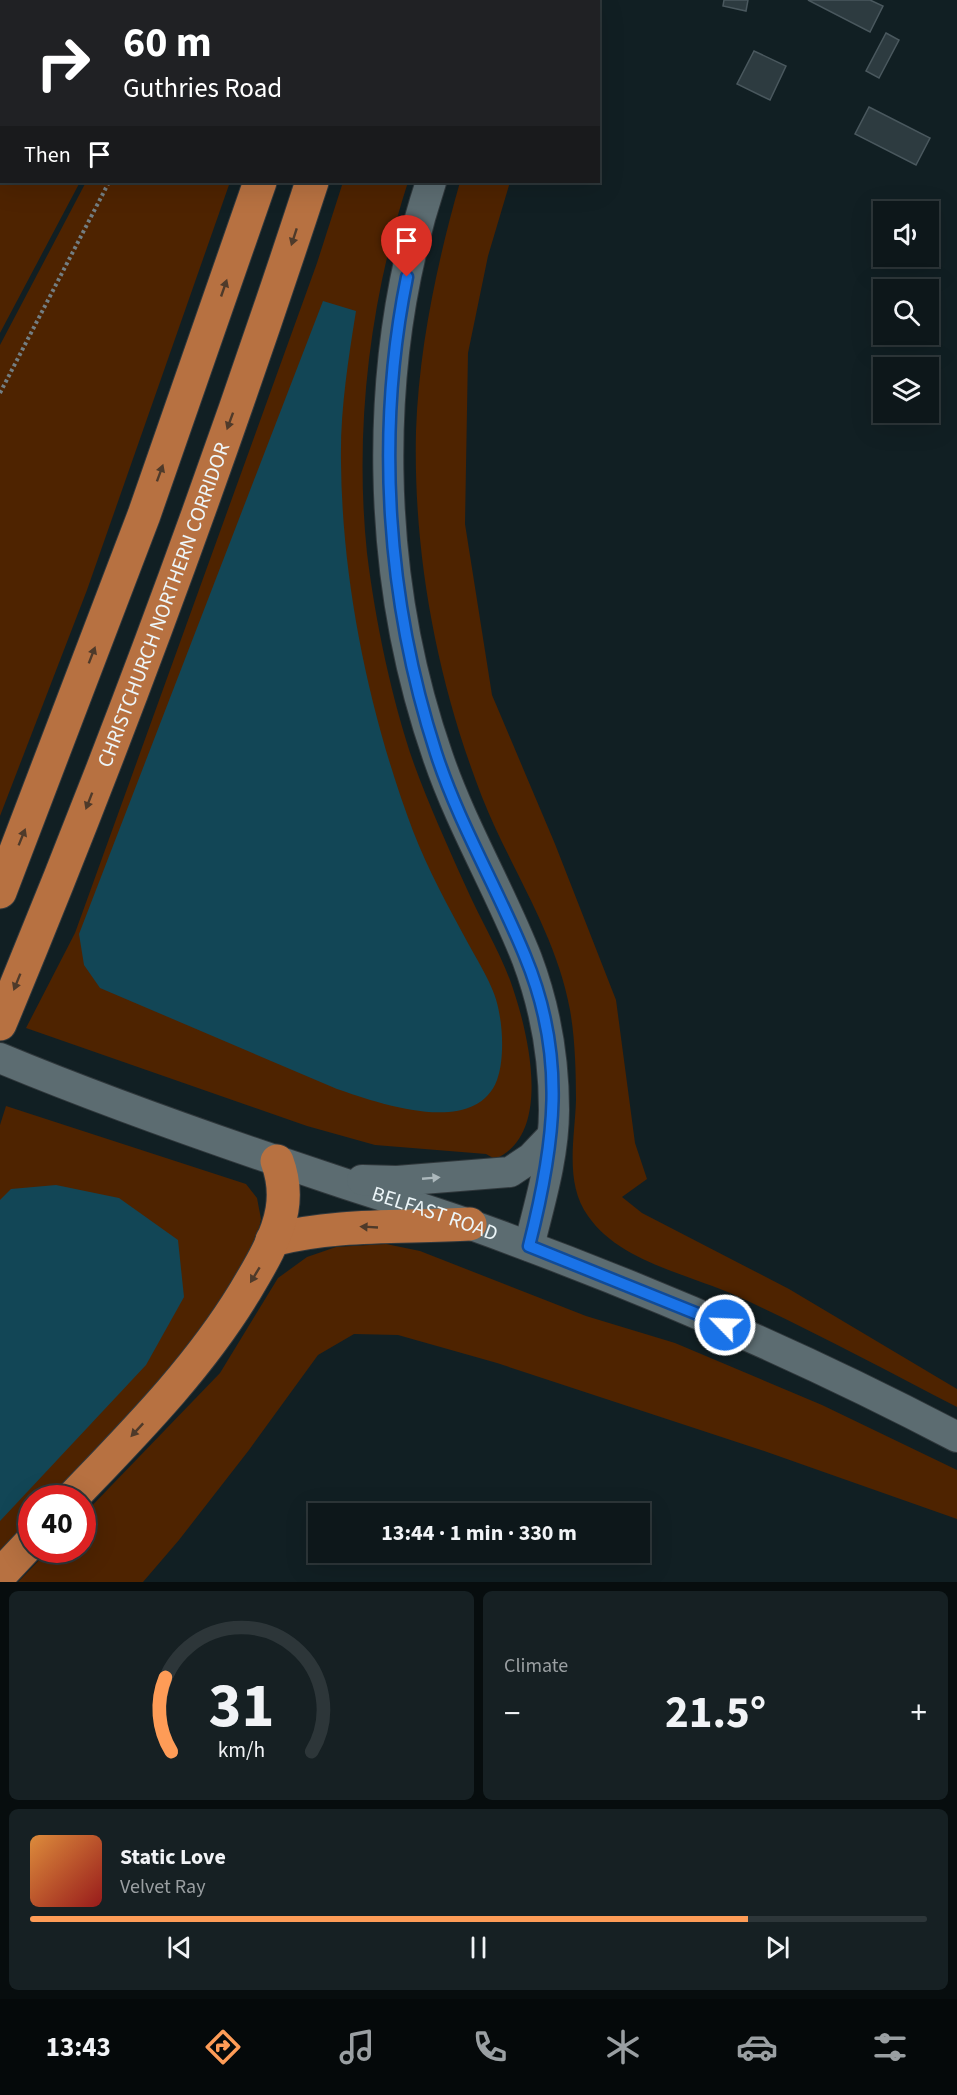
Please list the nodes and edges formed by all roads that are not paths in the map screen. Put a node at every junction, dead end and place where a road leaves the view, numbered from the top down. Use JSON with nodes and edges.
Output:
{"nodes":[{"id":1,"x":260,"y":183,"type":"edge"},
{"id":2,"x":312,"y":183,"type":"edge"},
{"id":3,"x":431,"y":183,"type":"edge"},
{"id":4,"x":0,"y":892,"type":"edge"},
{"id":5,"x":0,"y":1024,"type":"edge"},
{"id":6,"x":0,"y":1058,"type":"edge"},
{"id":7,"x":552,"y":1136,"type":"junction"},
{"id":8,"x":278,"y":1161,"type":"junction"},
{"id":9,"x":330,"y":1179,"type":"junction"},
{"id":10,"x":470,"y":1224,"type":"junction"},
{"id":11,"x":272,"y":1240,"type":"junction"},
{"id":12,"x":529,"y":1246,"type":"junction"},
{"id":13,"x":957,"y":1437,"type":"edge"},
{"id":14,"x":84,"y":1485,"type":"edge"},
{"id":15,"x":18,"y":1556,"type":"edge"},
{"id":16,"x":0,"y":1575,"type":"edge"}],
"edges":[{"from":4,"to":1,"type":"highway","one_way":true},
{"from":2,"to":5,"type":"highway","name":"CHRISTCHURCH NORTHERN CORRIDOR","one_way":true},
{"from":3,"to":7,"type":"street"},
{"from":6,"to":8,"type":"street","name":"BELFAST ROAD"},
{"from":9,"to":7,"type":"street","one_way":true},
{"from":7,"to":12,"type":"street"},
{"from":8,"to":9,"type":"street","name":"BELFAST ROAD"},
{"from":8,"to":11,"type":"highway"},
{"from":9,"to":10,"type":"street","name":"BELFAST ROAD"},
{"from":10,"to":11,"type":"highway","one_way":true},
{"from":10,"to":12,"type":"street","name":"BELFAST ROAD"},
{"from":11,"to":14,"type":"highway","one_way":true},
{"from":12,"to":13,"type":"street","name":"BELFAST ROAD"},
{"from":15,"to":16,"type":"highway"}]}
